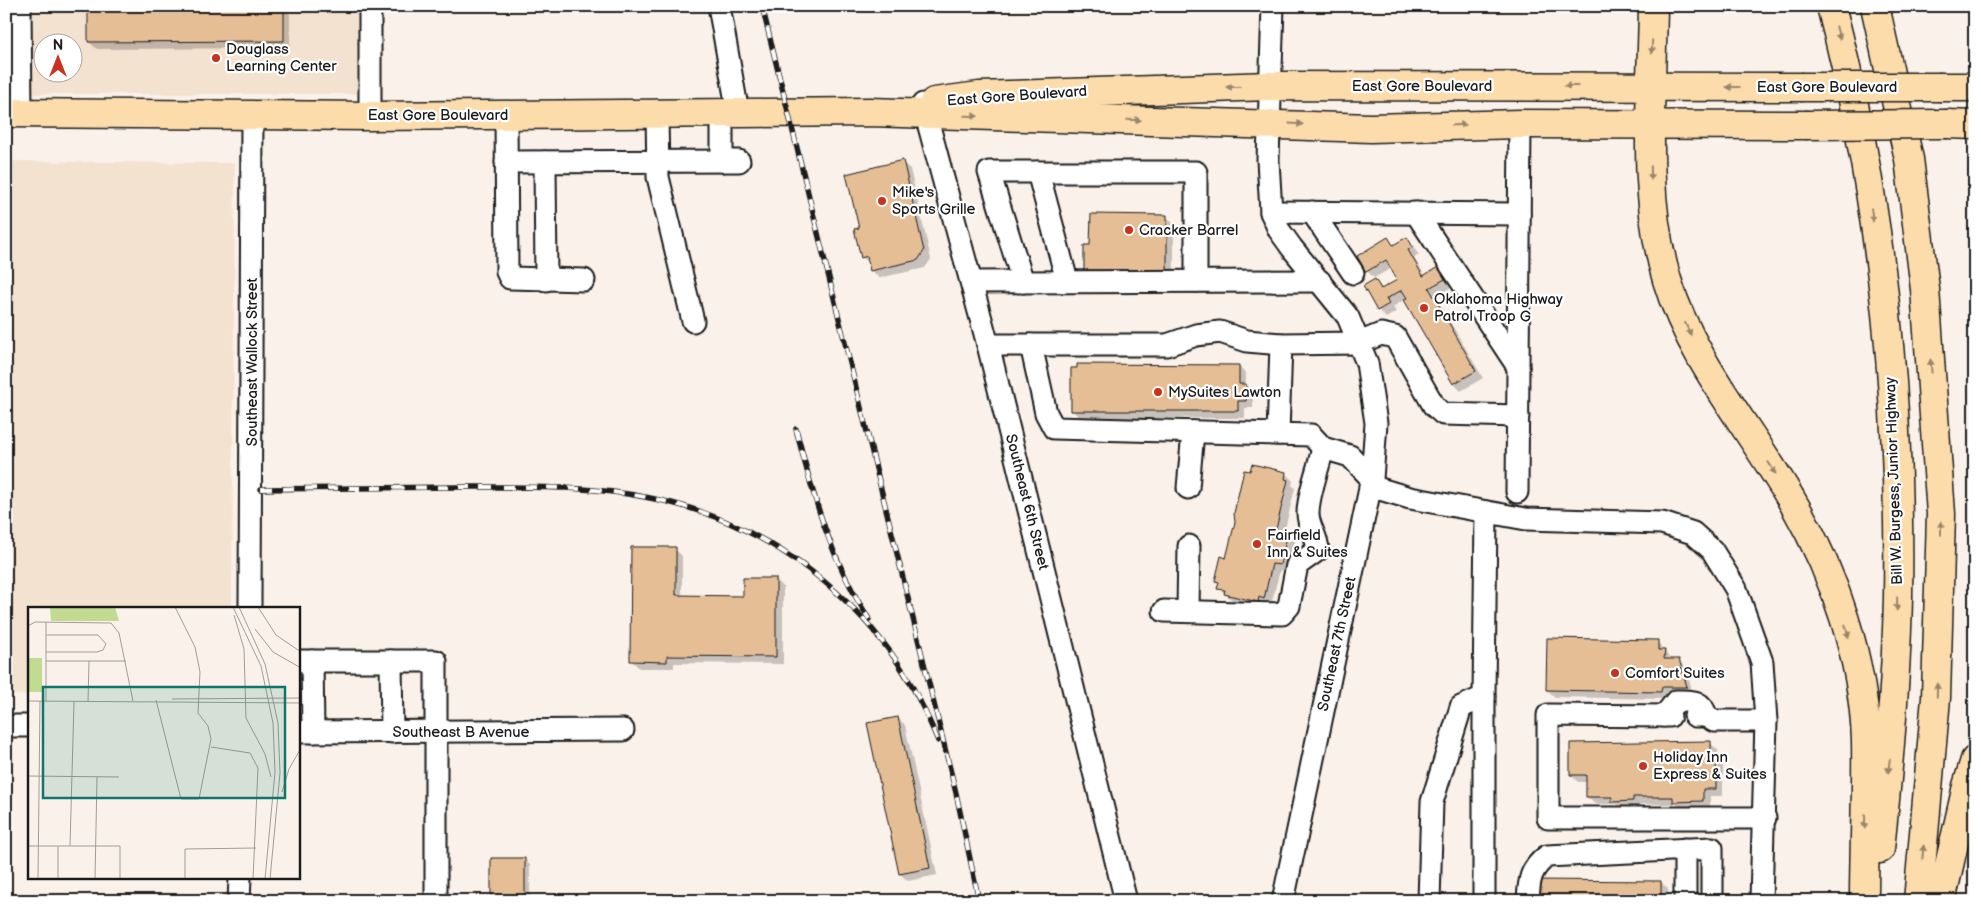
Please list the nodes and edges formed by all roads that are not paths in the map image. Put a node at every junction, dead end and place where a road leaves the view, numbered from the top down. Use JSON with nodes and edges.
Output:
{"nodes":[{"id":1,"x":20,"y":6,"type":"edge"},
{"id":2,"x":370,"y":6,"type":"edge"},
{"id":3,"x":719,"y":6,"type":"edge"},
{"id":4,"x":1273,"y":6,"type":"edge"},
{"id":5,"x":1653,"y":6,"type":"edge"},
{"id":6,"x":1832,"y":6,"type":"edge"},
{"id":7,"x":1876,"y":6,"type":"edge"},
{"id":8,"x":1269,"y":86,"type":"junction"},
{"id":9,"x":1520,"y":86,"type":"junction"},
{"id":10,"x":1652,"y":87,"type":"junction"},
{"id":11,"x":1975,"y":87,"type":"edge"},
{"id":12,"x":925,"y":110,"type":"junction"},
{"id":13,"x":14,"y":114,"type":"edge"},
{"id":14,"x":657,"y":114,"type":"junction"},
{"id":15,"x":730,"y":114,"type":"junction"},
{"id":16,"x":506,"y":115,"type":"junction"},
{"id":17,"x":252,"y":116,"type":"junction"},
{"id":18,"x":370,"y":116,"type":"junction"},
{"id":19,"x":1269,"y":123,"type":"junction"},
{"id":20,"x":1520,"y":124,"type":"junction"},
{"id":21,"x":1652,"y":124,"type":"junction"},
{"id":22,"x":1975,"y":124,"type":"edge"},
{"id":23,"x":656,"y":161,"type":"junction"},
{"id":24,"x":506,"y":162,"type":"junction"},
{"id":25,"x":545,"y":162,"type":"junction"},
{"id":26,"x":1038,"y":172,"type":"junction"},
{"id":27,"x":1271,"y":212,"type":"junction"},
{"id":28,"x":1312,"y":212,"type":"junction"},
{"id":29,"x":1416,"y":213,"type":"junction"},
{"id":30,"x":1519,"y":214,"type":"junction"},
{"id":31,"x":1353,"y":273,"type":"dead end"},
{"id":32,"x":546,"y":280,"type":"junction"},
{"id":33,"x":584,"y":280,"type":"dead end"},
{"id":34,"x":1320,"y":280,"type":"junction"},
{"id":35,"x":1067,"y":281,"type":"junction"},
{"id":36,"x":1196,"y":281,"type":"junction"},
{"id":37,"x":972,"y":282,"type":"junction"},
{"id":38,"x":1023,"y":282,"type":"junction"},
{"id":39,"x":693,"y":321,"type":"dead end"},
{"id":40,"x":1359,"y":343,"type":"junction"},
{"id":41,"x":1281,"y":344,"type":"junction"},
{"id":42,"x":988,"y":345,"type":"junction"},
{"id":43,"x":1031,"y":345,"type":"junction"},
{"id":44,"x":1518,"y":367,"type":"junction"},
{"id":45,"x":1518,"y":416,"type":"junction"},
{"id":46,"x":1193,"y":432,"type":"junction"},
{"id":47,"x":1278,"y":434,"type":"junction"},
{"id":48,"x":1323,"y":448,"type":"junction"},
{"id":49,"x":1371,"y":483,"type":"junction"},
{"id":50,"x":1188,"y":488,"type":"dead end"},
{"id":51,"x":1517,"y":492,"type":"dead end"},
{"id":52,"x":1486,"y":512,"type":"junction"},
{"id":53,"x":1189,"y":546,"type":"dead end"},
{"id":54,"x":250,"y":607,"type":"edge"},
{"id":55,"x":1164,"y":611,"type":"dead end"},
{"id":56,"x":1188,"y":611,"type":"junction"},
{"id":57,"x":305,"y":661,"type":"edge"},
{"id":58,"x":391,"y":661,"type":"junction"},
{"id":59,"x":1484,"y":698,"type":"junction"},
{"id":60,"x":1766,"y":721,"type":"junction"},
{"id":61,"x":6,"y":726,"type":"edge"},
{"id":62,"x":28,"y":726,"type":"edge"},
{"id":63,"x":622,"y":730,"type":"dead end"},
{"id":64,"x":306,"y":732,"type":"edge"},
{"id":65,"x":392,"y":732,"type":"junction"},
{"id":66,"x":437,"y":733,"type":"junction"},
{"id":67,"x":1975,"y":760,"type":"edge"},
{"id":68,"x":1765,"y":818,"type":"junction"},
{"id":69,"x":1685,"y":849,"type":"junction"},
{"id":70,"x":240,"y":880,"type":"edge"},
{"id":71,"x":239,"y":901,"type":"edge"},
{"id":72,"x":436,"y":901,"type":"edge"},
{"id":73,"x":1126,"y":901,"type":"edge"},
{"id":74,"x":1283,"y":901,"type":"edge"},
{"id":75,"x":1429,"y":901,"type":"edge"},
{"id":76,"x":1484,"y":901,"type":"edge"},
{"id":77,"x":1528,"y":901,"type":"edge"},
{"id":78,"x":1685,"y":901,"type":"edge"},
{"id":79,"x":1712,"y":901,"type":"edge"},
{"id":80,"x":1761,"y":901,"type":"edge"},
{"id":81,"x":1864,"y":901,"type":"edge"},
{"id":82,"x":1875,"y":901,"type":"edge"},
{"id":83,"x":1918,"y":901,"type":"edge"},
{"id":84,"x":1942,"y":901,"type":"edge"}],
"edges":[{"from":1,"to":13,"type":"street"},
{"from":2,"to":18,"type":"street"},
{"from":3,"to":15,"type":"street"},
{"from":4,"to":8,"type":"street","name":"Southeast 7th Street"},
{"from":5,"to":10,"type":"main road","one_way":true},
{"from":6,"to":82,"type":"main road","name":"Bill W. Burgess, Junior Highway","one_way":true},
{"from":83,"to":7,"type":"main road","one_way":true},
{"from":8,"to":9,"type":"main road","name":"East Gore Boulevard"},
{"from":8,"to":12,"type":"main road","name":"East Gore Boulevard","one_way":true},
{"from":8,"to":19,"type":"street","name":"Southeast 7th Street"},
{"from":10,"to":9,"type":"main road","name":"East Gore Boulevard","one_way":true},
{"from":9,"to":20,"type":"main road"},
{"from":11,"to":10,"type":"main road","name":"East Gore Boulevard","one_way":true,"bridge":true},
{"from":10,"to":21,"type":"main road"},
{"from":12,"to":15,"type":"main road","name":"East Gore Boulevard"},
{"from":12,"to":19,"type":"main road","name":"East Gore Boulevard","one_way":true},
{"from":12,"to":37,"type":"street","name":"Southeast 6th Street"},
{"from":13,"to":17,"type":"main road","name":"East Gore Boulevard"},
{"from":14,"to":15,"type":"main road","name":"East Gore Boulevard"},
{"from":14,"to":16,"type":"main road","name":"East Gore Boulevard"},
{"from":14,"to":23,"type":"street"},
{"from":15,"to":23,"type":"street"},
{"from":16,"to":18,"type":"main road","name":"East Gore Boulevard"},
{"from":16,"to":24,"type":"street"},
{"from":17,"to":18,"type":"main road","name":"East Gore Boulevard"},
{"from":17,"to":54,"type":"street","name":"Southeast Wallock Street"},
{"from":19,"to":20,"type":"main road","name":"East Gore Boulevard","one_way":true},
{"from":19,"to":27,"type":"street","name":"Southeast 7th Street"},
{"from":20,"to":21,"type":"main road","name":"East Gore Boulevard"},
{"from":20,"to":30,"type":"street"},
{"from":21,"to":22,"type":"main road","name":"East Gore Boulevard","bridge":true},
{"from":21,"to":81,"type":"main road","one_way":true},
{"from":23,"to":25,"type":"street"},
{"from":23,"to":39,"type":"street"},
{"from":24,"to":25,"type":"street"},
{"from":24,"to":32,"type":"street"},
{"from":25,"to":32,"type":"street"},
{"from":26,"to":35,"type":"street"},
{"from":26,"to":36,"type":"street"},
{"from":26,"to":38,"type":"street"},
{"from":27,"to":28,"type":"street"},
{"from":27,"to":34,"type":"street","name":"Southeast 7th Street"},
{"from":28,"to":29,"type":"street"},
{"from":28,"to":31,"type":"street"},
{"from":29,"to":30,"type":"street"},
{"from":29,"to":44,"type":"street"},
{"from":30,"to":44,"type":"street"},
{"from":32,"to":33,"type":"street"},
{"from":34,"to":36,"type":"street"},
{"from":34,"to":40,"type":"street","name":"Southeast 7th Street"},
{"from":35,"to":36,"type":"street"},
{"from":35,"to":38,"type":"street"},
{"from":37,"to":38,"type":"street"},
{"from":37,"to":42,"type":"street","name":"Southeast 6th Street"},
{"from":40,"to":41,"type":"street"},
{"from":40,"to":45,"type":"street"},
{"from":40,"to":49,"type":"street","name":"Southeast 7th Street"},
{"from":41,"to":43,"type":"street"},
{"from":41,"to":47,"type":"street"},
{"from":42,"to":43,"type":"street"},
{"from":42,"to":73,"type":"street","name":"Southeast 6th Street"},
{"from":43,"to":46,"type":"street"},
{"from":44,"to":45,"type":"street"},
{"from":45,"to":51,"type":"street"},
{"from":46,"to":47,"type":"street"},
{"from":46,"to":50,"type":"street"},
{"from":47,"to":48,"type":"street"},
{"from":48,"to":49,"type":"street"},
{"from":48,"to":56,"type":"street"},
{"from":49,"to":52,"type":"street"},
{"from":49,"to":74,"type":"street","name":"Southeast 7th Street"},
{"from":52,"to":59,"type":"street"},
{"from":52,"to":60,"type":"street"},
{"from":53,"to":56,"type":"street"},
{"from":55,"to":56,"type":"street"},
{"from":57,"to":58,"type":"street"},
{"from":57,"to":64,"type":"street"},
{"from":58,"to":65,"type":"street"},
{"from":58,"to":66,"type":"street"},
{"from":59,"to":75,"type":"street"},
{"from":59,"to":76,"type":"street"},
{"from":60,"to":68,"type":"street"},
{"from":60,"to":68,"type":"street"},
{"from":61,"to":62,"type":"street"},
{"from":63,"to":66,"type":"street","name":"Southeast B Avenue"},
{"from":64,"to":65,"type":"street","name":"Southeast B Avenue"},
{"from":65,"to":66,"type":"street","name":"Southeast B Avenue"},
{"from":66,"to":72,"type":"street"},
{"from":67,"to":84,"type":"main road"},
{"from":68,"to":80,"type":"street"},
{"from":69,"to":77,"type":"street"},
{"from":69,"to":78,"type":"street"},
{"from":69,"to":79,"type":"street"},
{"from":70,"to":71,"type":"street"}]}
